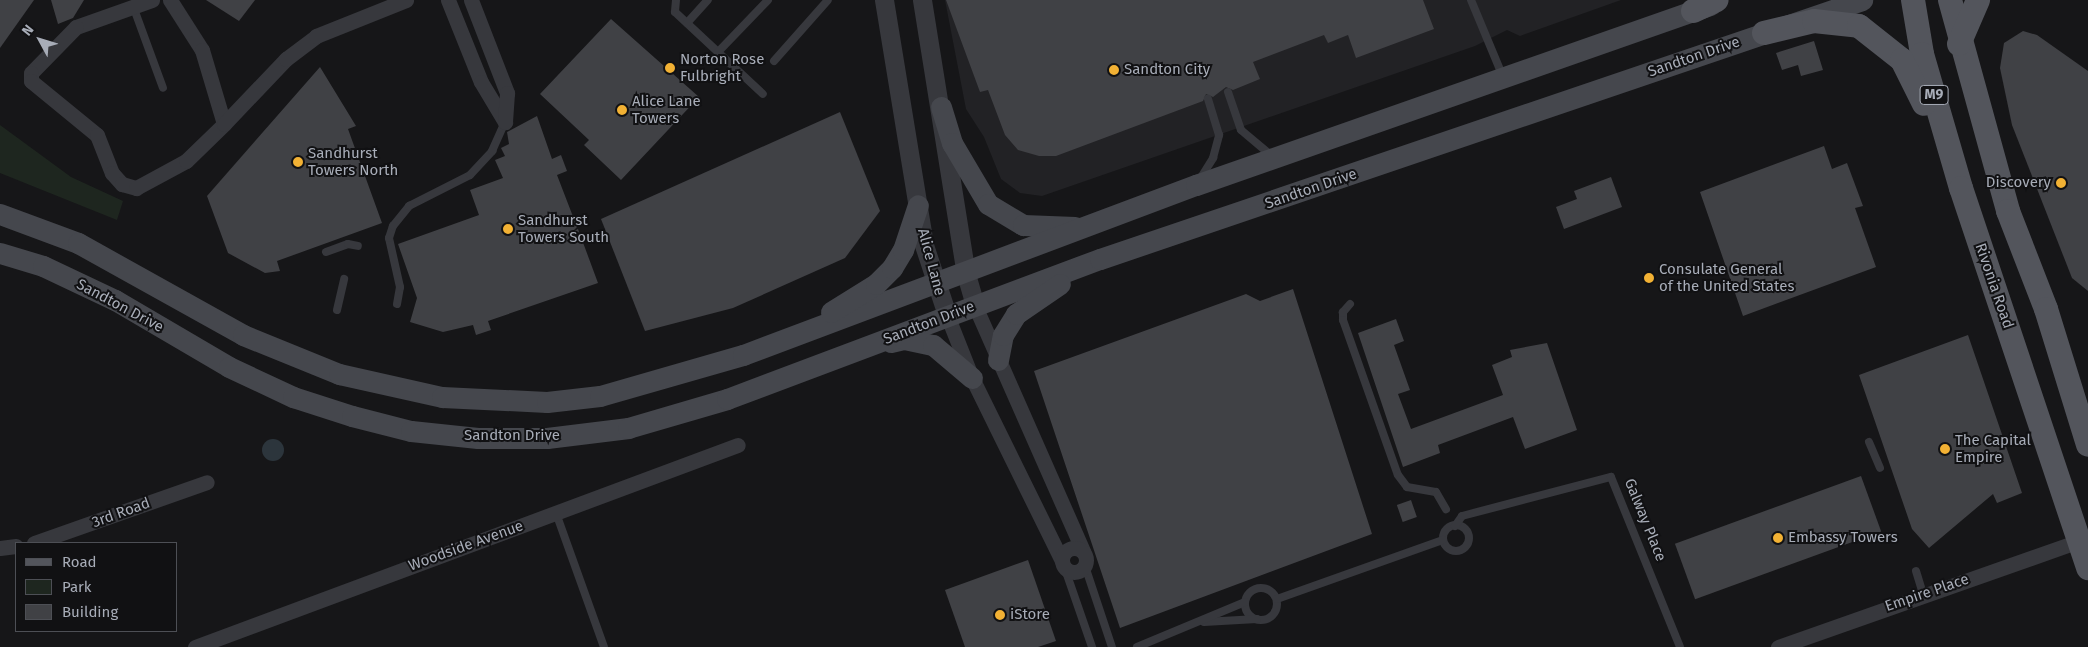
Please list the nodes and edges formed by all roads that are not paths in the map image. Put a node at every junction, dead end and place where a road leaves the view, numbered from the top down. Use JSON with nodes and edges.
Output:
{"nodes":[{"id":1,"x":152,"y":0,"type":"edge"},
{"id":2,"x":170,"y":0,"type":"edge"},
{"id":3,"x":406,"y":0,"type":"edge"},
{"id":4,"x":448,"y":0,"type":"edge"},
{"id":5,"x":471,"y":0,"type":"edge"},
{"id":6,"x":676,"y":0,"type":"edge"},
{"id":7,"x":708,"y":0,"type":"edge"},
{"id":8,"x":768,"y":0,"type":"edge"},
{"id":9,"x":828,"y":0,"type":"edge"},
{"id":10,"x":884,"y":0,"type":"edge"},
{"id":11,"x":922,"y":0,"type":"edge"},
{"id":12,"x":1471,"y":0,"type":"edge"},
{"id":13,"x":1717,"y":0,"type":"edge"},
{"id":14,"x":1725,"y":0,"type":"edge"},
{"id":15,"x":1862,"y":0,"type":"edge"},
{"id":16,"x":1913,"y":0,"type":"edge"},
{"id":17,"x":1950,"y":0,"type":"edge"},
{"id":18,"x":1978,"y":0,"type":"edge"},
{"id":19,"x":133,"y":6,"type":"junction"},
{"id":20,"x":1693,"y":11,"type":"junction"},
{"id":21,"x":480,"y":21,"type":"junction"},
{"id":22,"x":687,"y":23,"type":"junction"},
{"id":23,"x":460,"y":30,"type":"junction"},
{"id":24,"x":1764,"y":33,"type":"junction"},
{"id":25,"x":1959,"y":44,"type":"junction"},
{"id":26,"x":718,"y":52,"type":"junction"},
{"id":27,"x":774,"y":61,"type":"dead end"},
{"id":28,"x":1504,"y":78,"type":"junction"},
{"id":29,"x":163,"y":88,"type":"dead end"},
{"id":30,"x":1228,"y":92,"type":"dead end"},
{"id":31,"x":763,"y":94,"type":"dead end"},
{"id":32,"x":1208,"y":99,"type":"dead end"},
{"id":33,"x":941,"y":107,"type":"junction"},
{"id":34,"x":505,"y":122,"type":"junction"},
{"id":35,"x":224,"y":124,"type":"junction"},
{"id":36,"x":1275,"y":158,"type":"junction"},
{"id":37,"x":1196,"y":185,"type":"junction"},
{"id":38,"x":1961,"y":188,"type":"junction"},
{"id":39,"x":918,"y":206,"type":"junction"},
{"id":40,"x":0,"y":214,"type":"edge"},
{"id":41,"x":1106,"y":222,"type":"junction"},
{"id":42,"x":358,"y":246,"type":"dead end"},
{"id":43,"x":0,"y":252,"type":"edge"},
{"id":44,"x":326,"y":252,"type":"dead end"},
{"id":45,"x":1100,"y":259,"type":"junction"},
{"id":46,"x":966,"y":274,"type":"junction"},
{"id":47,"x":344,"y":280,"type":"dead end"},
{"id":48,"x":935,"y":285,"type":"junction"},
{"id":49,"x":397,"y":304,"type":"dead end"},
{"id":50,"x":1350,"y":304,"type":"dead end"},
{"id":51,"x":975,"y":306,"type":"junction"},
{"id":52,"x":337,"y":310,"type":"dead end"},
{"id":53,"x":947,"y":315,"type":"junction"},
{"id":54,"x":855,"y":351,"type":"junction"},
{"id":55,"x":743,"y":355,"type":"junction"},
{"id":56,"x":998,"y":360,"type":"junction"},
{"id":57,"x":972,"y":378,"type":"junction"},
{"id":58,"x":1869,"y":442,"type":"dead end"},
{"id":59,"x":738,"y":445,"type":"dead end"},
{"id":60,"x":2088,"y":445,"type":"edge"},
{"id":61,"x":1880,"y":468,"type":"dead end"},
{"id":62,"x":207,"y":482,"type":"dead end"},
{"id":63,"x":1446,"y":509,"type":"dead end"},
{"id":64,"x":556,"y":513,"type":"junction"},
{"id":65,"x":1455,"y":526,"type":"junction"},
{"id":66,"x":2083,"y":539,"type":"edge"},
{"id":67,"x":1443,"y":540,"type":"junction"},
{"id":68,"x":37,"y":542,"type":"edge"},
{"id":69,"x":15,"y":546,"type":"edge"},
{"id":70,"x":0,"y":548,"type":"edge"},
{"id":71,"x":1084,"y":559,"type":"junction"},
{"id":72,"x":1064,"y":565,"type":"junction"},
{"id":73,"x":2088,"y":568,"type":"edge"},
{"id":74,"x":1916,"y":571,"type":"dead end"},
{"id":75,"x":1923,"y":594,"type":"junction"},
{"id":76,"x":1276,"y":599,"type":"junction"},
{"id":77,"x":1246,"y":602,"type":"junction"},
{"id":78,"x":1257,"y":619,"type":"junction"},
{"id":79,"x":1200,"y":622,"type":"junction"},
{"id":80,"x":195,"y":647,"type":"edge"},
{"id":81,"x":604,"y":647,"type":"edge"},
{"id":82,"x":1092,"y":647,"type":"edge"},
{"id":83,"x":1112,"y":647,"type":"edge"},
{"id":84,"x":1137,"y":647,"type":"edge"},
{"id":85,"x":1680,"y":647,"type":"edge"},
{"id":86,"x":1778,"y":647,"type":"edge"}],
"edges":[{"from":1,"to":19,"type":"street"},
{"from":2,"to":35,"type":"street"},
{"from":3,"to":35,"type":"street"},
{"from":4,"to":23,"type":"street"},
{"from":5,"to":21,"type":"street"},
{"from":6,"to":22,"type":"lane"},
{"from":7,"to":22,"type":"lane"},
{"from":8,"to":26,"type":"lane"},
{"from":9,"to":27,"type":"lane"},
{"from":10,"to":39,"type":"street","name":"Alice Lane"},
{"from":11,"to":33,"type":"street","name":"Alice Lane"},
{"from":12,"to":28,"type":"lane"},
{"from":13,"to":20,"type":"main road"},
{"from":14,"to":20,"type":"main road"},
{"from":15,"to":24,"type":"main road","name":"Sandton Drive"},
{"from":16,"to":38,"type":"main road","name":"Rivonia Road","number":"M9"},
{"from":17,"to":25,"type":"main road","number":"M9"},
{"from":18,"to":25,"type":"main road"},
{"from":19,"to":29,"type":"lane"},
{"from":19,"to":35,"type":"street"},
{"from":20,"to":28,"type":"main road"},
{"from":21,"to":23,"type":"street"},
{"from":21,"to":34,"type":"street"},
{"from":22,"to":26,"type":"lane"},
{"from":23,"to":34,"type":"street"},
{"from":24,"to":38,"type":"main road"},
{"from":24,"to":45,"type":"main road","name":"Sandton Drive"},
{"from":25,"to":60,"type":"main road","number":"M9"},
{"from":26,"to":31,"type":"lane"},
{"from":28,"to":36,"type":"main road"},
{"from":30,"to":36,"type":"lane"},
{"from":32,"to":37,"type":"lane"},
{"from":33,"to":41,"type":"main road"},
{"from":33,"to":46,"type":"street","name":"Alice Lane"},
{"from":34,"to":49,"type":"lane"},
{"from":36,"to":37,"type":"main road"},
{"from":37,"to":41,"type":"main road"},
{"from":38,"to":66,"type":"main road","name":"Rivonia Road","number":"M9"},
{"from":39,"to":48,"type":"street","name":"Alice Lane"},
{"from":39,"to":55,"type":"main road"},
{"from":40,"to":55,"type":"main road"},
{"from":41,"to":46,"type":"main road"},
{"from":42,"to":44,"type":"lane"},
{"from":43,"to":54,"type":"main road","name":"Sandton Drive"},
{"from":45,"to":51,"type":"main road","name":"Sandton Drive"},
{"from":45,"to":56,"type":"main road"},
{"from":46,"to":48,"type":"main road"},
{"from":46,"to":51,"type":"street","name":"Alice Lane"},
{"from":47,"to":52,"type":"lane"},
{"from":48,"to":53,"type":"street","name":"Alice Lane"},
{"from":48,"to":55,"type":"main road"},
{"from":50,"to":63,"type":"lane"},
{"from":51,"to":53,"type":"main road","name":"Sandton Drive"},
{"from":51,"to":56,"type":"street","name":"Alice Lane"},
{"from":53,"to":54,"type":"main road","name":"Sandton Drive"},
{"from":53,"to":57,"type":"street","name":"Alice Lane"},
{"from":54,"to":57,"type":"main road"},
{"from":56,"to":71,"type":"street","name":"Alice Lane"},
{"from":57,"to":72,"type":"street","name":"Alice Lane"},
{"from":58,"to":61,"type":"lane"},
{"from":59,"to":64,"type":"street","name":"Woodside Avenue"},
{"from":62,"to":68,"type":"street","name":"3rd Road"},
{"from":64,"to":80,"type":"street","name":"Woodside Avenue"},
{"from":64,"to":81,"type":"lane"},
{"from":65,"to":67,"type":"lane"},
{"from":65,"to":67,"type":"lane"},
{"from":65,"to":85,"type":"lane","name":"Galway Place"},
{"from":66,"to":73,"type":"main road","name":"Rivonia Road","number":"M9"},
{"from":66,"to":75,"type":"street","name":"Empire Place"},
{"from":67,"to":76,"type":"lane"},
{"from":69,"to":70,"type":"street"},
{"from":71,"to":72,"type":"street"},
{"from":71,"to":72,"type":"street"},
{"from":71,"to":83,"type":"lane"},
{"from":72,"to":82,"type":"lane"},
{"from":74,"to":75,"type":"lane"},
{"from":75,"to":86,"type":"street","name":"Empire Place"},
{"from":76,"to":77,"type":"lane"},
{"from":76,"to":78,"type":"lane"},
{"from":77,"to":78,"type":"lane"},
{"from":77,"to":79,"type":"lane"},
{"from":78,"to":79,"type":"lane"},
{"from":79,"to":84,"type":"lane"}]}
